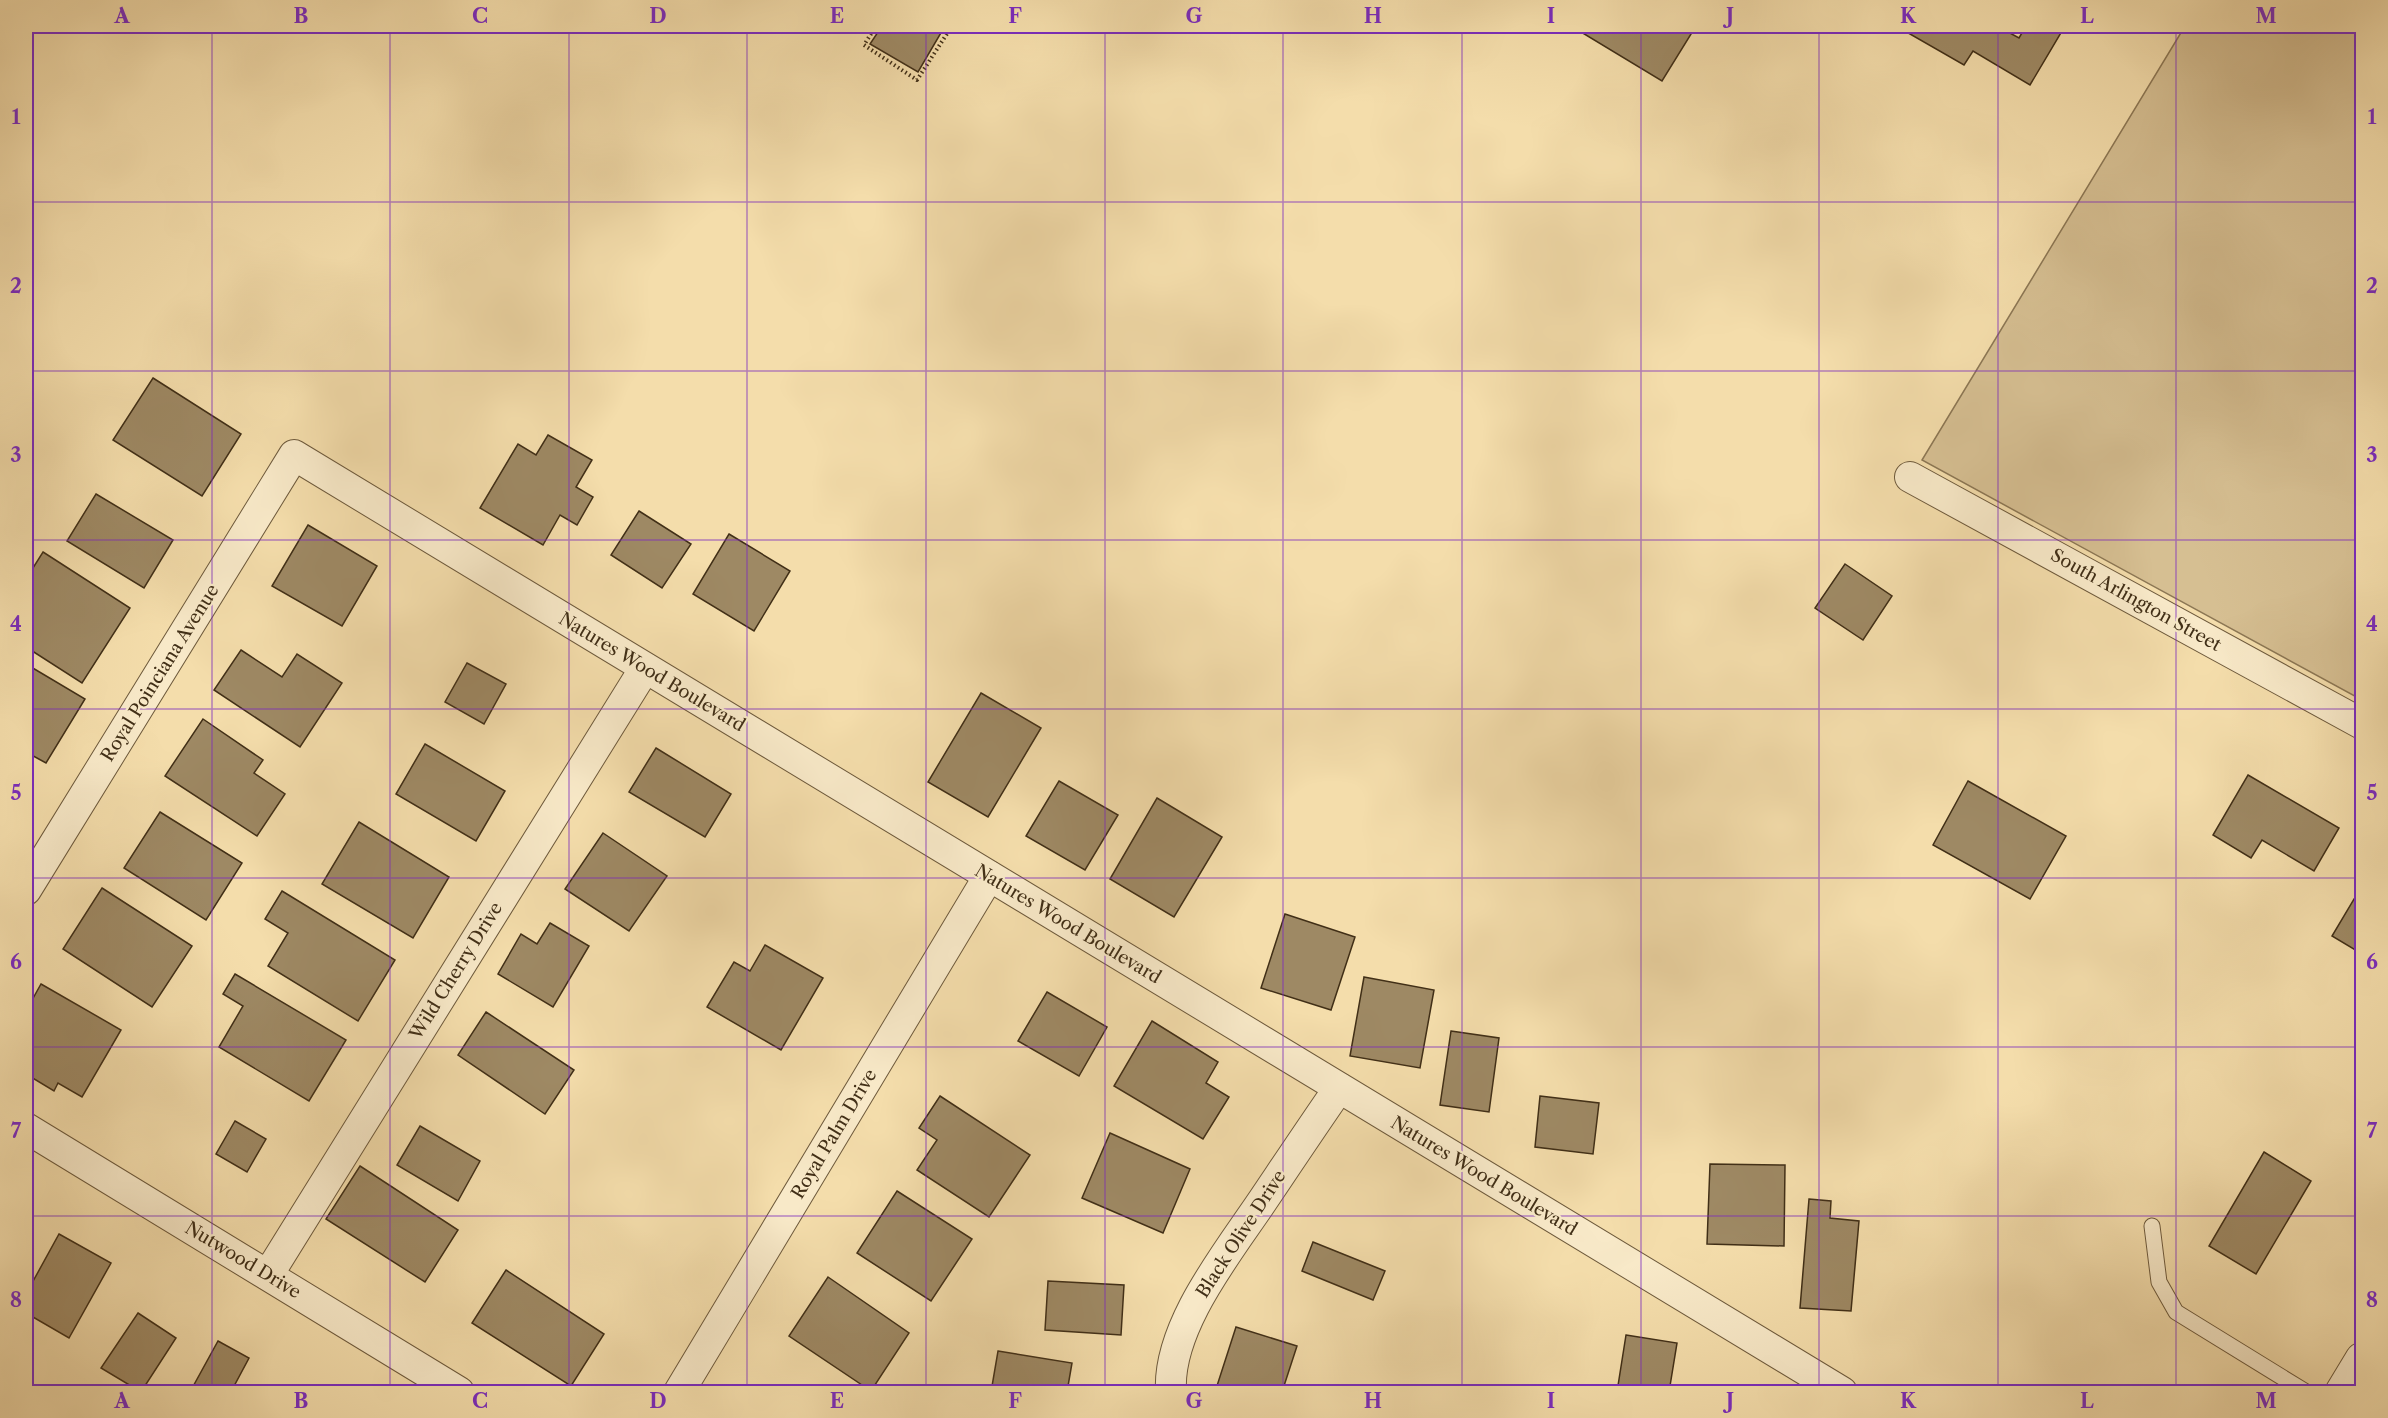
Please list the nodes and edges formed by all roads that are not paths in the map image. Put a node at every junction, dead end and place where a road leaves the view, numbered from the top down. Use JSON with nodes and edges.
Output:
{"nodes":[{"id":1,"x":294,"y":455,"type":"joint"},
{"id":2,"x":1910,"y":477,"type":"dead end"},
{"id":3,"x":645,"y":668,"type":"junction"},
{"id":4,"x":2362,"y":724,"type":"edge"},
{"id":5,"x":989,"y":876,"type":"junction"},
{"id":6,"x":26,"y":890,"type":"edge"},
{"id":7,"x":1338,"y":1088,"type":"junction"},
{"id":8,"x":26,"y":1128,"type":"edge"},
{"id":9,"x":2152,"y":1226,"type":"dead end"},
{"id":10,"x":268,"y":1275,"type":"junction"},
{"id":11,"x":2362,"y":1359,"type":"edge"},
{"id":12,"x":459,"y":1392,"type":"edge"},
{"id":13,"x":679,"y":1392,"type":"edge"},
{"id":14,"x":1171,"y":1392,"type":"edge"},
{"id":15,"x":1842,"y":1392,"type":"edge"},
{"id":16,"x":2306,"y":1392,"type":"edge"},
{"id":17,"x":2342,"y":1392,"type":"edge"}],
"edges":[{"from":1,"to":3,"type":"street","name":"Natures Wood Boulevard"},
{"from":1,"to":6,"type":"street","name":"Royal Poinciana Avenue"},
{"from":2,"to":4,"type":"street","name":"South Arlington Street"},
{"from":3,"to":5,"type":"street","name":"Natures Wood Boulevard"},
{"from":3,"to":10,"type":"street","name":"Wild Cherry Drive"},
{"from":5,"to":7,"type":"street","name":"Natures Wood Boulevard"},
{"from":5,"to":13,"type":"street","name":"Royal Palm Drive"},
{"from":7,"to":14,"type":"street","name":"Black Olive Drive"},
{"from":7,"to":15,"type":"street","name":"Natures Wood Boulevard"},
{"from":8,"to":10,"type":"street","name":"Nutwood Drive"},
{"from":9,"to":16,"type":"lane"},
{"from":10,"to":12,"type":"street","name":"Nutwood Drive"},
{"from":11,"to":17,"type":"street"}]}
